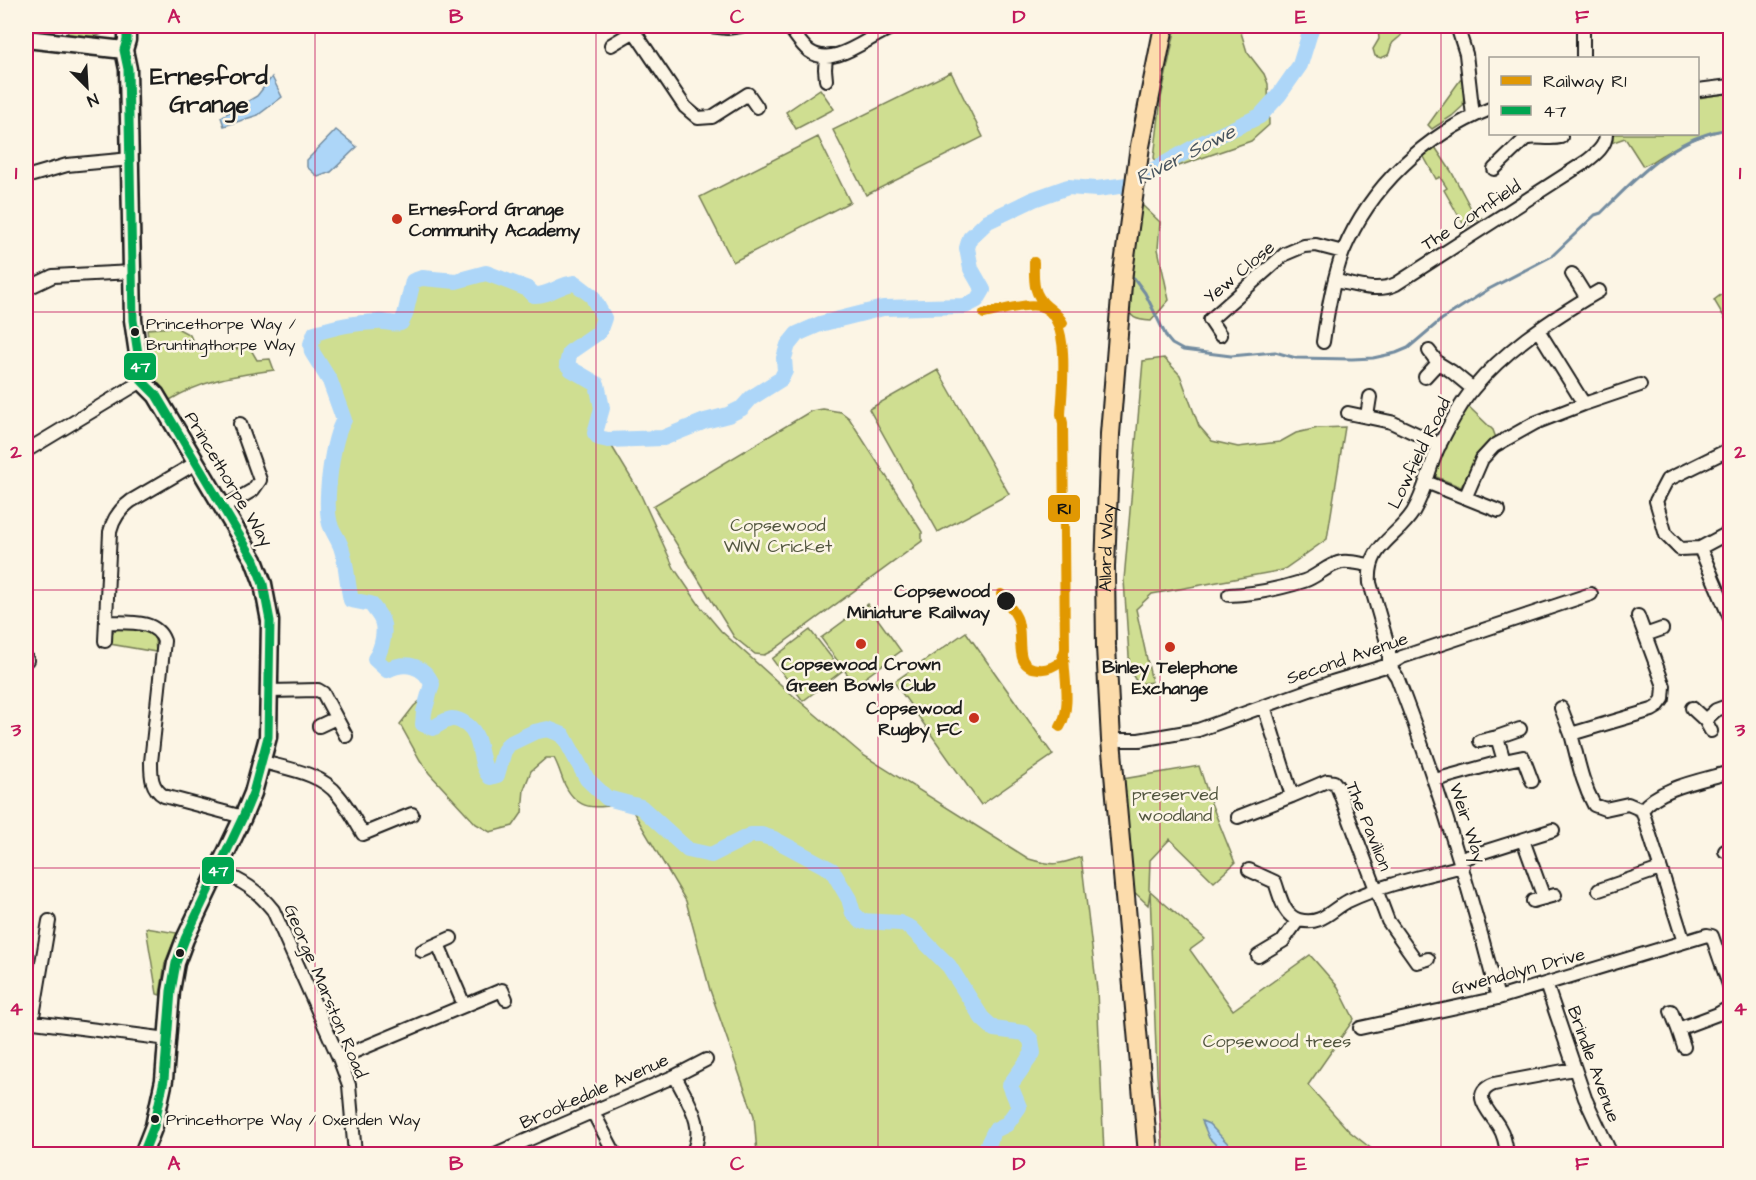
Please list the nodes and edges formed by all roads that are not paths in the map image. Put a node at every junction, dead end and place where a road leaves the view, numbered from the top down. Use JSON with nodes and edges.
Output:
{"nodes":[{"id":1,"x":127,"y":26,"type":"edge"},
{"id":2,"x":710,"y":26,"type":"edge"},
{"id":3,"x":741,"y":26,"type":"edge"},
{"id":4,"x":788,"y":26,"type":"edge"},
{"id":5,"x":896,"y":26,"type":"edge"},
{"id":6,"x":1164,"y":26,"type":"edge"},
{"id":7,"x":1457,"y":26,"type":"edge"},
{"id":8,"x":1583,"y":26,"type":"edge"},
{"id":9,"x":638,"y":28,"type":"edge"},
{"id":10,"x":26,"y":39,"type":"edge"},
{"id":11,"x":611,"y":45,"type":"dead end"},
{"id":12,"x":124,"y":50,"type":"junction"},
{"id":13,"x":826,"y":57,"type":"junction"},
{"id":14,"x":1583,"y":57,"type":"edge"},
{"id":15,"x":826,"y":80,"type":"dead end"},
{"id":16,"x":1731,"y":86,"type":"edge"},
{"id":17,"x":1699,"y":90,"type":"edge"},
{"id":18,"x":757,"y":107,"type":"dead end"},
{"id":19,"x":1489,"y":110,"type":"edge"},
{"id":20,"x":1473,"y":116,"type":"junction"},
{"id":21,"x":1531,"y":135,"type":"edge"},
{"id":22,"x":1606,"y":135,"type":"edge"},
{"id":23,"x":1561,"y":137,"type":"dead end"},
{"id":24,"x":131,"y":159,"type":"junction"},
{"id":25,"x":1494,"y":169,"type":"dead end"},
{"id":26,"x":26,"y":177,"type":"edge"},
{"id":27,"x":1343,"y":252,"type":"junction"},
{"id":28,"x":133,"y":272,"type":"junction"},
{"id":29,"x":1572,"y":274,"type":"dead end"},
{"id":30,"x":1336,"y":281,"type":"junction"},
{"id":31,"x":26,"y":289,"type":"edge"},
{"id":32,"x":1599,"y":291,"type":"dead end"},
{"id":33,"x":1587,"y":298,"type":"junction"},
{"id":34,"x":1538,"y":330,"type":"junction"},
{"id":35,"x":1220,"y":335,"type":"dead end"},
{"id":36,"x":1323,"y":342,"type":"dead end"},
{"id":37,"x":1429,"y":351,"type":"dead end"},
{"id":38,"x":1438,"y":363,"type":"junction"},
{"id":39,"x":1425,"y":377,"type":"dead end"},
{"id":40,"x":142,"y":381,"type":"junction"},
{"id":41,"x":1640,"y":385,"type":"dead end"},
{"id":42,"x":1473,"y":389,"type":"junction"},
{"id":43,"x":1370,"y":397,"type":"dead end"},
{"id":44,"x":1584,"y":404,"type":"junction"},
{"id":45,"x":1348,"y":413,"type":"dead end"},
{"id":46,"x":1367,"y":416,"type":"junction"},
{"id":47,"x":239,"y":422,"type":"dead end"},
{"id":48,"x":1440,"y":445,"type":"junction"},
{"id":49,"x":1731,"y":449,"type":"edge"},
{"id":50,"x":26,"y":451,"type":"edge"},
{"id":51,"x":196,"y":463,"type":"junction"},
{"id":52,"x":1426,"y":482,"type":"junction"},
{"id":53,"x":1466,"y":496,"type":"junction"},
{"id":54,"x":224,"y":507,"type":"junction"},
{"id":55,"x":1499,"y":511,"type":"dead end"},
{"id":56,"x":1731,"y":532,"type":"edge"},
{"id":57,"x":1700,"y":548,"type":"junction"},
{"id":58,"x":1370,"y":565,"type":"junction"},
{"id":59,"x":1591,"y":594,"type":"dead end"},
{"id":60,"x":1229,"y":595,"type":"dead end"},
{"id":61,"x":1638,"y":616,"type":"dead end"},
{"id":62,"x":1731,"y":618,"type":"edge"},
{"id":63,"x":106,"y":622,"type":"junction"},
{"id":64,"x":1662,"y":629,"type":"dead end"},
{"id":65,"x":1645,"y":635,"type":"junction"},
{"id":66,"x":105,"y":641,"type":"dead end"},
{"id":67,"x":1389,"y":665,"type":"junction"},
{"id":68,"x":270,"y":691,"type":"junction"},
{"id":69,"x":1731,"y":705,"type":"edge"},
{"id":70,"x":1264,"y":706,"type":"junction"},
{"id":71,"x":1561,"y":708,"type":"dead end"},
{"id":72,"x":1692,"y":708,"type":"dead end"},
{"id":73,"x":336,"y":718,"type":"junction"},
{"id":74,"x":319,"y":726,"type":"dead end"},
{"id":75,"x":1520,"y":729,"type":"dead end"},
{"id":76,"x":1571,"y":734,"type":"junction"},
{"id":77,"x":346,"y":736,"type":"dead end"},
{"id":78,"x":1497,"y":737,"type":"junction"},
{"id":79,"x":1111,"y":740,"type":"junction"},
{"id":80,"x":1480,"y":741,"type":"dead end"},
{"id":81,"x":1504,"y":761,"type":"junction"},
{"id":82,"x":263,"y":762,"type":"junction"},
{"id":83,"x":1731,"y":772,"type":"edge"},
{"id":84,"x":1435,"y":780,"type":"junction"},
{"id":85,"x":1532,"y":781,"type":"dead end"},
{"id":86,"x":1292,"y":796,"type":"junction"},
{"id":87,"x":1642,"y":810,"type":"junction"},
{"id":88,"x":412,"y":814,"type":"dead end"},
{"id":89,"x":1238,"y":817,"type":"dead end"},
{"id":90,"x":243,"y":818,"type":"junction"},
{"id":91,"x":1553,"y":830,"type":"dead end"},
{"id":92,"x":1523,"y":840,"type":"junction"},
{"id":93,"x":1462,"y":862,"type":"junction"},
{"id":94,"x":1660,"y":869,"type":"junction"},
{"id":95,"x":1249,"y":870,"type":"dead end"},
{"id":96,"x":219,"y":871,"type":"junction"},
{"id":97,"x":1375,"y":890,"type":"junction"},
{"id":98,"x":1599,"y":890,"type":"dead end"},
{"id":99,"x":1544,"y":898,"type":"dead end"},
{"id":100,"x":1298,"y":920,"type":"junction"},
{"id":101,"x":49,"y":921,"type":"dead end"},
{"id":102,"x":451,"y":938,"type":"dead end"},
{"id":103,"x":1684,"y":942,"type":"junction"},
{"id":104,"x":438,"y":944,"type":"junction"},
{"id":105,"x":422,"y":951,"type":"dead end"},
{"id":106,"x":1257,"y":956,"type":"dead end"},
{"id":107,"x":1428,"y":959,"type":"dead end"},
{"id":108,"x":1546,"y":984,"type":"junction"},
{"id":109,"x":1731,"y":988,"type":"edge"},
{"id":110,"x":1498,"y":998,"type":"junction"},
{"id":111,"x":506,"y":999,"type":"dead end"},
{"id":112,"x":464,"y":1005,"type":"junction"},
{"id":113,"x":1731,"y":1007,"type":"edge"},
{"id":114,"x":1671,"y":1011,"type":"dead end"},
{"id":115,"x":28,"y":1022,"type":"edge"},
{"id":116,"x":1360,"y":1028,"type":"dead end"},
{"id":117,"x":1678,"y":1029,"type":"junction"},
{"id":118,"x":168,"y":1039,"type":"junction"},
{"id":119,"x":1684,"y":1047,"type":"dead end"},
{"id":120,"x":339,"y":1058,"type":"junction"},
{"id":121,"x":706,"y":1060,"type":"dead end"},
{"id":122,"x":1574,"y":1069,"type":"junction"},
{"id":123,"x":1140,"y":1073,"type":"junction"},
{"id":124,"x":675,"y":1076,"type":"junction"},
{"id":125,"x":593,"y":1112,"type":"junction"},
{"id":126,"x":353,"y":1154,"type":"edge"},
{"id":127,"x":143,"y":1155,"type":"edge"},
{"id":128,"x":375,"y":1155,"type":"edge"},
{"id":129,"x":495,"y":1155,"type":"edge"},
{"id":130,"x":615,"y":1155,"type":"edge"},
{"id":131,"x":692,"y":1155,"type":"edge"},
{"id":132,"x":1136,"y":1155,"type":"edge"},
{"id":133,"x":1148,"y":1155,"type":"edge"},
{"id":134,"x":1507,"y":1155,"type":"edge"},
{"id":135,"x":1611,"y":1155,"type":"edge"}],
"edges":[{"from":1,"to":12,"type":"street"},
{"from":2,"to":3,"type":"street"},
{"from":4,"to":13,"type":"street"},
{"from":5,"to":13,"type":"street"},
{"from":6,"to":79,"type":"main road","name":"Allard Way"},
{"from":7,"to":20,"type":"street"},
{"from":8,"to":14,"type":"street"},
{"from":9,"to":11,"type":"street"},
{"from":9,"to":18,"type":"street"},
{"from":10,"to":12,"type":"street"},
{"from":12,"to":24,"type":"street"},
{"from":13,"to":15,"type":"street"},
{"from":16,"to":17,"type":"street"},
{"from":19,"to":20,"type":"street"},
{"from":20,"to":27,"type":"street"},
{"from":21,"to":23,"type":"street"},
{"from":21,"to":25,"type":"street"},
{"from":22,"to":30,"type":"street","name":"The Cornfield"},
{"from":24,"to":26,"type":"street"},
{"from":24,"to":28,"type":"street"},
{"from":27,"to":30,"type":"street"},
{"from":27,"to":35,"type":"street","name":"Yew Close"},
{"from":28,"to":31,"type":"street"},
{"from":28,"to":40,"type":"street"},
{"from":29,"to":33,"type":"street"},
{"from":30,"to":36,"type":"street"},
{"from":32,"to":33,"type":"street","name":"Lowfield Road"},
{"from":33,"to":34,"type":"street","name":"Lowfield Road"},
{"from":34,"to":42,"type":"street","name":"Lowfield Road"},
{"from":34,"to":44,"type":"street"},
{"from":37,"to":38,"type":"street"},
{"from":38,"to":39,"type":"street"},
{"from":38,"to":42,"type":"street"},
{"from":40,"to":50,"type":"street"},
{"from":40,"to":51,"type":"street","name":"Princethorpe Way"},
{"from":41,"to":44,"type":"street"},
{"from":42,"to":48,"type":"street","name":"Lowfield Road"},
{"from":43,"to":46,"type":"street"},
{"from":44,"to":53,"type":"street"},
{"from":45,"to":46,"type":"street"},
{"from":46,"to":48,"type":"street"},
{"from":47,"to":54,"type":"street"},
{"from":48,"to":52,"type":"street","name":"Lowfield Road"},
{"from":49,"to":57,"type":"street"},
{"from":51,"to":54,"type":"street","name":"Princethorpe Way"},
{"from":51,"to":63,"type":"street"},
{"from":52,"to":53,"type":"street"},
{"from":52,"to":58,"type":"street","name":"Lowfield Road"},
{"from":53,"to":55,"type":"street"},
{"from":54,"to":68,"type":"street","name":"Princethorpe Way"},
{"from":56,"to":57,"type":"street"},
{"from":57,"to":62,"type":"street"},
{"from":58,"to":60,"type":"street"},
{"from":58,"to":67,"type":"street"},
{"from":59,"to":67,"type":"street","name":"Second Avenue"},
{"from":61,"to":65,"type":"street"},
{"from":63,"to":66,"type":"street"},
{"from":63,"to":90,"type":"street"},
{"from":64,"to":65,"type":"street"},
{"from":65,"to":76,"type":"street"},
{"from":67,"to":70,"type":"street","name":"Second Avenue"},
{"from":67,"to":84,"type":"street","name":"Weir Way"},
{"from":68,"to":73,"type":"street"},
{"from":68,"to":82,"type":"street","name":"Princethorpe Way"},
{"from":69,"to":72,"type":"street"},
{"from":70,"to":79,"type":"street","name":"Second Avenue"},
{"from":70,"to":86,"type":"street"},
{"from":71,"to":76,"type":"street"},
{"from":73,"to":74,"type":"street"},
{"from":73,"to":77,"type":"street"},
{"from":75,"to":78,"type":"street"},
{"from":76,"to":87,"type":"street"},
{"from":78,"to":80,"type":"street"},
{"from":78,"to":81,"type":"street"},
{"from":79,"to":123,"type":"main road","name":"Allard Way"},
{"from":81,"to":84,"type":"street"},
{"from":81,"to":85,"type":"street"},
{"from":82,"to":88,"type":"street"},
{"from":82,"to":90,"type":"street","name":"Princethorpe Way"},
{"from":83,"to":87,"type":"street"},
{"from":84,"to":93,"type":"street","name":"Weir Way"},
{"from":86,"to":89,"type":"street","name":"The Pavilion"},
{"from":86,"to":97,"type":"street","name":"The Pavilion"},
{"from":87,"to":94,"type":"street"},
{"from":90,"to":96,"type":"street","name":"Princethorpe Way"},
{"from":91,"to":92,"type":"street"},
{"from":92,"to":93,"type":"street"},
{"from":92,"to":99,"type":"street"},
{"from":93,"to":97,"type":"street"},
{"from":93,"to":110,"type":"street","name":"Weir Way"},
{"from":94,"to":98,"type":"street"},
{"from":94,"to":103,"type":"street"},
{"from":95,"to":100,"type":"street"},
{"from":96,"to":118,"type":"street","name":"Princethorpe Way"},
{"from":96,"to":120,"type":"street","name":"George Marston Road"},
{"from":97,"to":100,"type":"street"},
{"from":97,"to":107,"type":"street"},
{"from":100,"to":106,"type":"street"},
{"from":101,"to":115,"type":"street"},
{"from":102,"to":104,"type":"street"},
{"from":103,"to":108,"type":"street","name":"Gwendolyn Drive"},
{"from":103,"to":109,"type":"street","name":"Gwendolyn Drive"},
{"from":104,"to":105,"type":"street"},
{"from":104,"to":112,"type":"street"},
{"from":108,"to":110,"type":"street","name":"Gwendolyn Drive"},
{"from":108,"to":122,"type":"street","name":"Brindle Avenue"},
{"from":110,"to":116,"type":"street","name":"Gwendolyn Drive"},
{"from":111,"to":112,"type":"street"},
{"from":112,"to":120,"type":"street"},
{"from":113,"to":117,"type":"street"},
{"from":114,"to":117,"type":"street"},
{"from":115,"to":118,"type":"street"},
{"from":117,"to":119,"type":"street"},
{"from":118,"to":127,"type":"street","name":"Princethorpe Way"},
{"from":120,"to":126,"type":"street","name":"George Marston Road"},
{"from":121,"to":124,"type":"street","name":"Brookedale Avenue"},
{"from":122,"to":134,"type":"street"},
{"from":122,"to":135,"type":"street","name":"Brindle Avenue"},
{"from":123,"to":132,"type":"main road","name":"Allard Way"},
{"from":123,"to":133,"type":"main road","name":"Allard Way"},
{"from":124,"to":125,"type":"street","name":"Brookedale Avenue"},
{"from":124,"to":131,"type":"street"},
{"from":125,"to":129,"type":"street","name":"Brookedale Avenue"},
{"from":125,"to":130,"type":"street"},
{"from":126,"to":128,"type":"street"}]}
